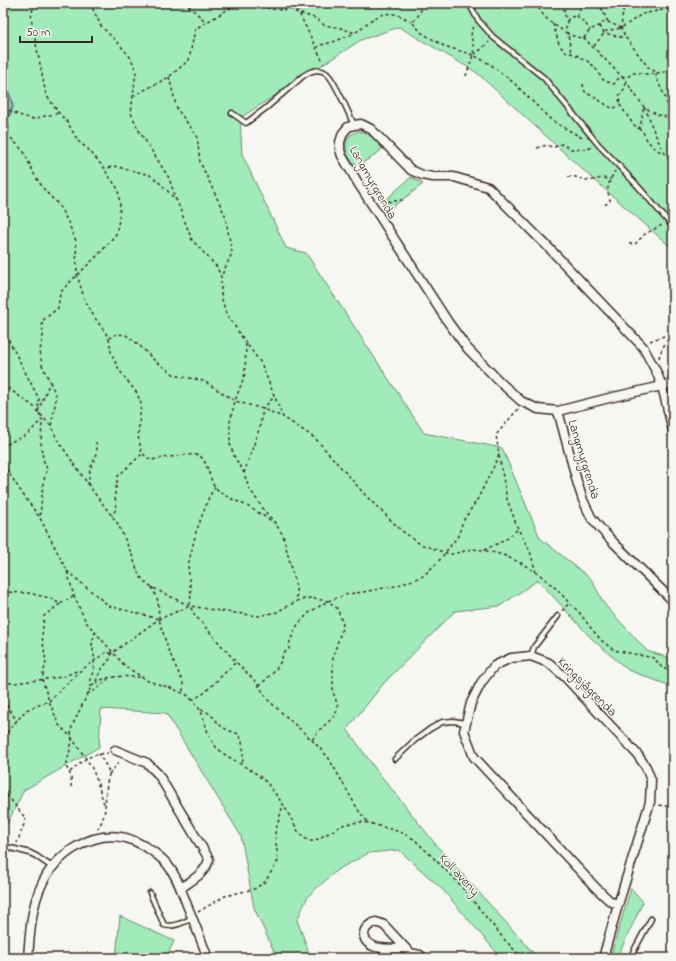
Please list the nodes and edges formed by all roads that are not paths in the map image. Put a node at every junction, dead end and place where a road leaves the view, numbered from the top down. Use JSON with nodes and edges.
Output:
{"nodes":[{"id":1,"x":469,"y":3,"type":"edge"},
{"id":2,"x":3,"y":112,"type":"edge"},
{"id":3,"x":232,"y":113,"type":"dead end"},
{"id":4,"x":354,"y":125,"type":"junction"},
{"id":5,"x":3,"y":146,"type":"edge"},
{"id":6,"x":673,"y":227,"type":"edge"},
{"id":7,"x":673,"y":383,"type":"edge"},
{"id":8,"x":662,"y":386,"type":"junction"},
{"id":9,"x":558,"y":411,"type":"junction"},
{"id":10,"x":673,"y":431,"type":"edge"},
{"id":11,"x":673,"y":601,"type":"edge"},
{"id":12,"x":558,"y":616,"type":"road end"},
{"id":13,"x":531,"y":656,"type":"junction"},
{"id":14,"x":466,"y":723,"type":"junction"},
{"id":15,"x":115,"y":750,"type":"road end"},
{"id":16,"x":395,"y":759,"type":"dead end"},
{"id":17,"x":3,"y":846,"type":"edge"},
{"id":18,"x":52,"y":867,"type":"junction"},
{"id":19,"x":180,"y":888,"type":"junction"},
{"id":20,"x":150,"y":893,"type":"dead end"},
{"id":21,"x":618,"y":905,"type":"junction"},
{"id":22,"x":192,"y":917,"type":"junction"},
{"id":23,"x":651,"y":919,"type":"dead end"},
{"id":24,"x":406,"y":949,"type":"junction"},
{"id":25,"x":419,"y":957,"type":"edge"},
{"id":26,"x":28,"y":958,"type":"edge"},
{"id":27,"x":208,"y":958,"type":"edge"},
{"id":28,"x":603,"y":958,"type":"edge"},
{"id":29,"x":630,"y":958,"type":"edge"}],
"edges":[{"from":1,"to":6,"type":"lane"},
{"from":2,"to":5,"type":"lane"},
{"from":3,"to":4,"type":"lane"},
{"from":4,"to":8,"type":"street","name":"Langmyrgrenda"},
{"from":4,"to":9,"type":"street","name":"Langmyrgrenda"},
{"from":7,"to":8,"type":"street","name":"Langmyrgrenda"},
{"from":8,"to":9,"type":"street","name":"Langmyrgrenda"},
{"from":8,"to":10,"type":"street","name":"Langmyrgrenda"},
{"from":9,"to":11,"type":"street","name":"Langmyrgrenda"},
{"from":12,"to":13,"type":"lane"},
{"from":13,"to":14,"type":"street","name":"Kringsjågrenda"},
{"from":13,"to":21,"type":"street","name":"Kringsjågrenda"},
{"from":14,"to":16,"type":"lane"},
{"from":14,"to":21,"type":"street","name":"Kringsjågrenda"},
{"from":15,"to":19,"type":"street"},
{"from":17,"to":18,"type":"lane"},
{"from":18,"to":19,"type":"street"},
{"from":18,"to":26,"type":"street"},
{"from":19,"to":22,"type":"street"},
{"from":20,"to":22,"type":"lane"},
{"from":21,"to":28,"type":"street","name":"Kringsjågrenda"},
{"from":22,"to":27,"type":"street"},
{"from":23,"to":29,"type":"lane"},
{"from":24,"to":24,"type":"street"},
{"from":24,"to":25,"type":"street"}]}
